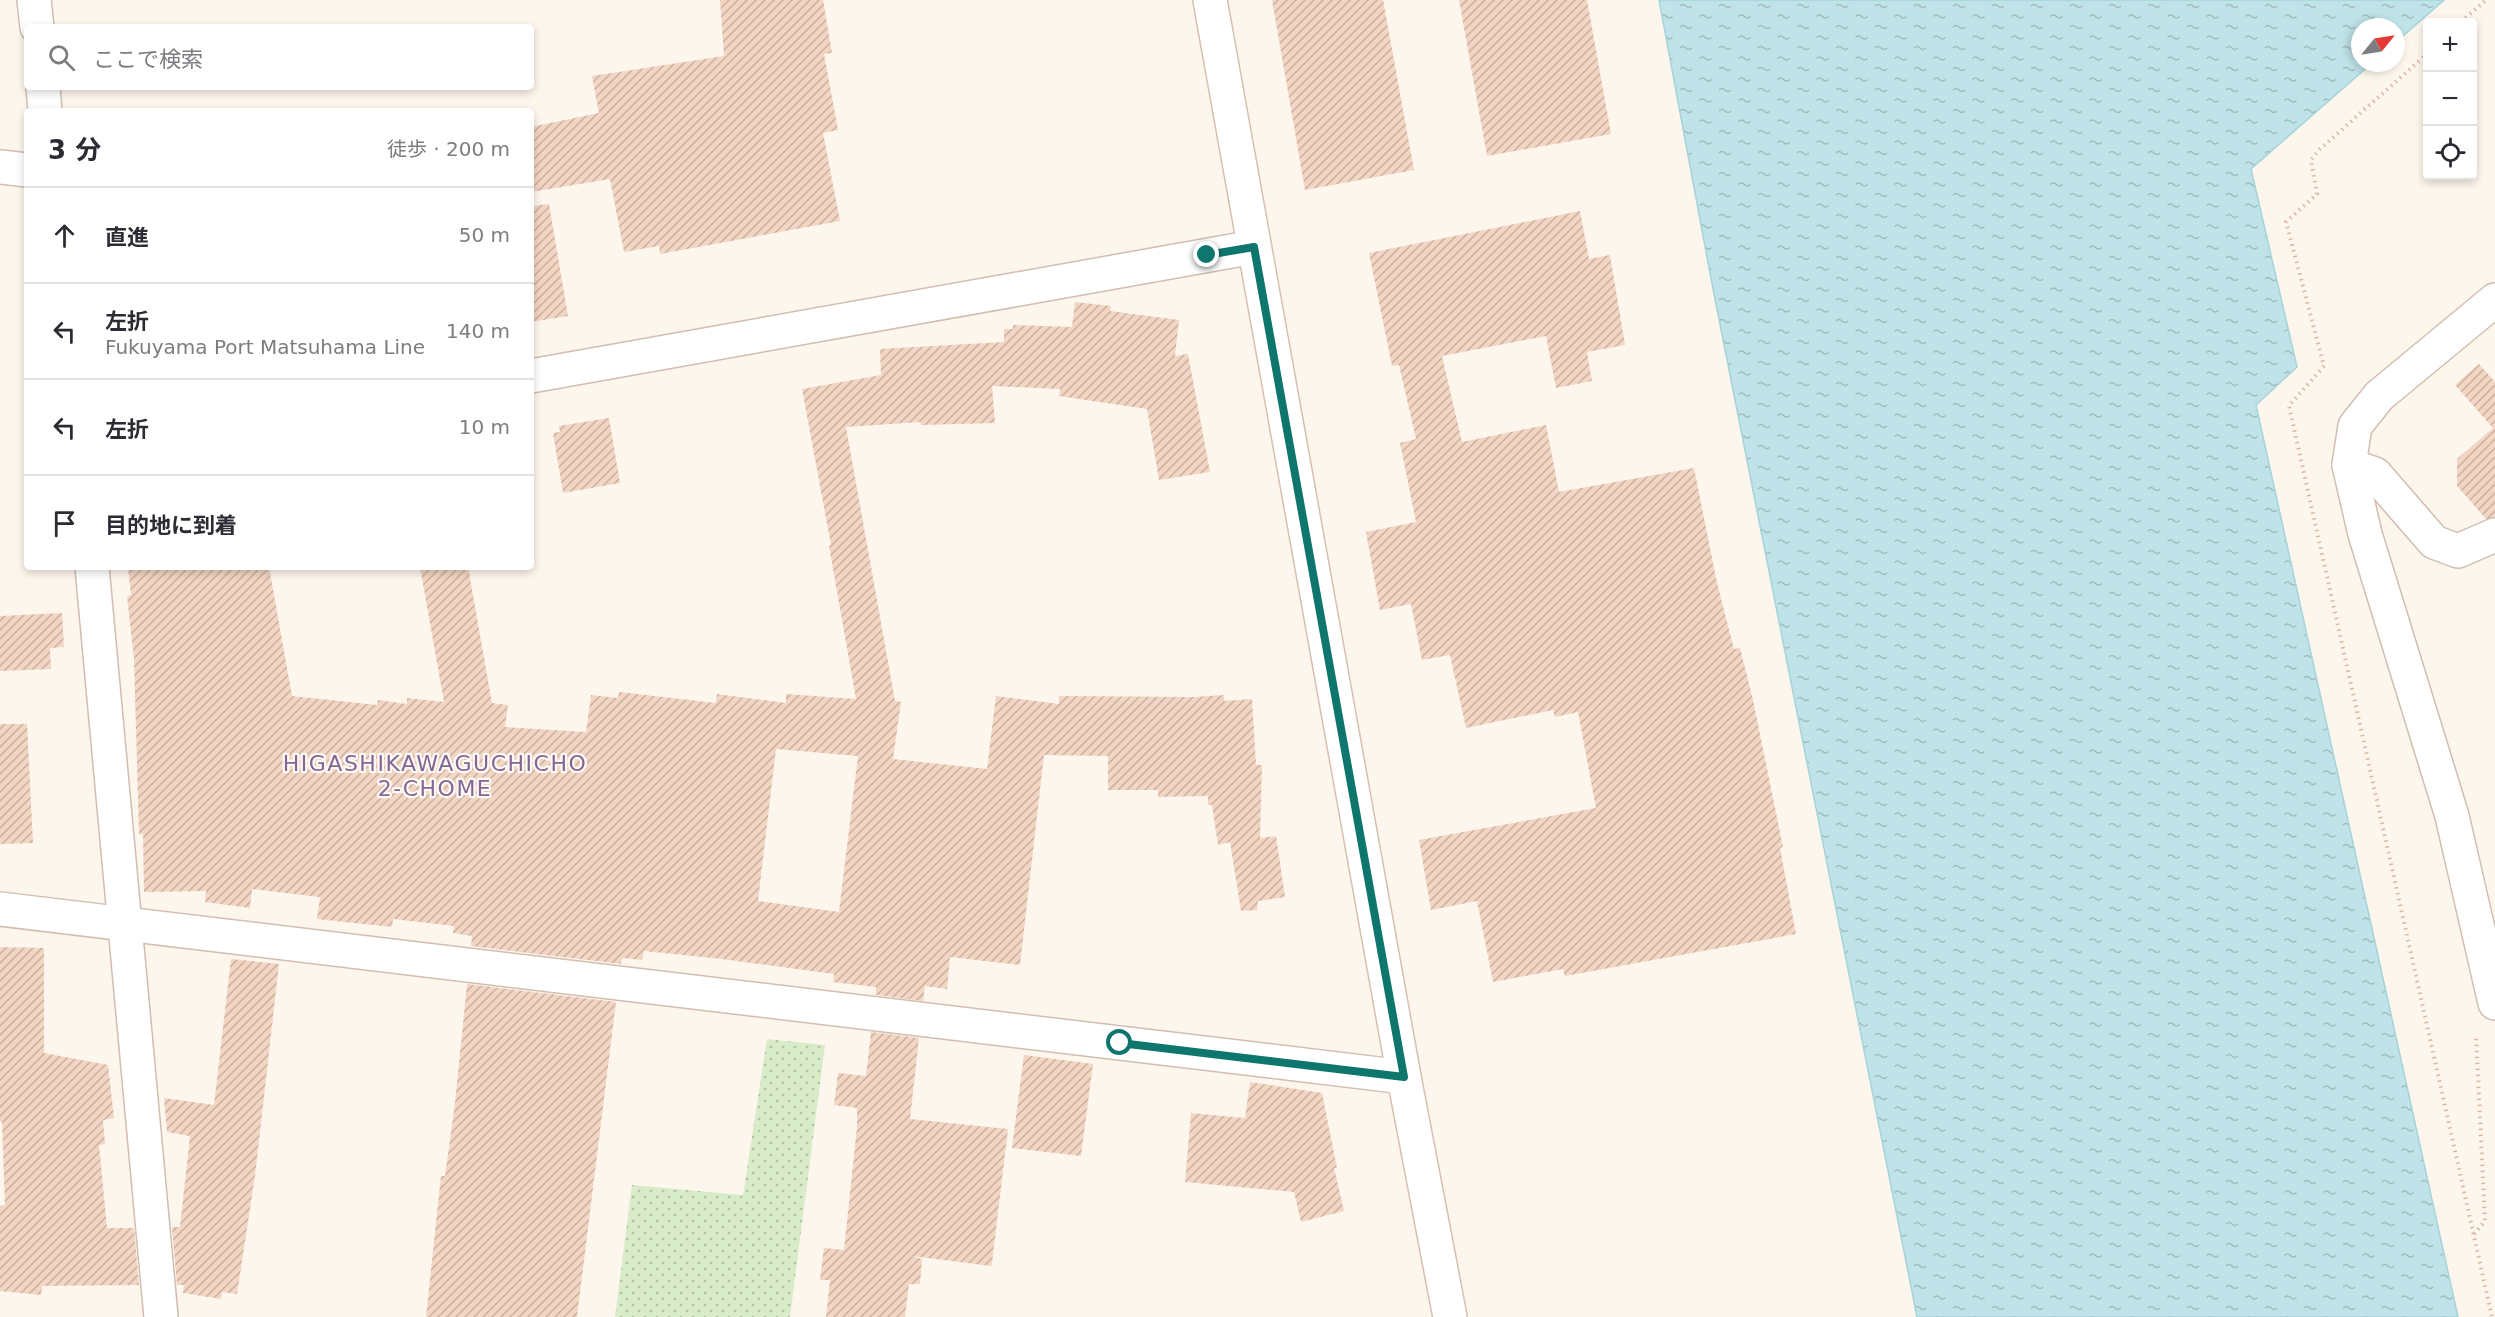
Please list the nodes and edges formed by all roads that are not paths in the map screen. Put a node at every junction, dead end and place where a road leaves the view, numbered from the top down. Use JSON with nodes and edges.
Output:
{"nodes":[{"id":1,"x":34,"y":0,"type":"edge"},
{"id":2,"x":1210,"y":0,"type":"edge"},
{"id":3,"x":37,"y":24,"type":"edge"},
{"id":4,"x":43,"y":90,"type":"edge"},
{"id":5,"x":45,"y":108,"type":"edge"},
{"id":6,"x":0,"y":167,"type":"edge"},
{"id":7,"x":24,"y":170,"type":"edge"},
{"id":8,"x":1254,"y":247,"type":"junction"},
{"id":9,"x":2495,"y":300,"type":"edge"},
{"id":10,"x":534,"y":375,"type":"edge"},
{"id":11,"x":2349,"y":465,"type":"junction"},
{"id":12,"x":2495,"y":535,"type":"edge"},
{"id":13,"x":92,"y":570,"type":"edge"},
{"id":14,"x":0,"y":909,"type":"edge"},
{"id":15,"x":123,"y":924,"type":"junction"},
{"id":16,"x":2485,"y":1014,"type":"edge"},
{"id":17,"x":1404,"y":1077,"type":"junction"},
{"id":18,"x":161,"y":1317,"type":"edge"},
{"id":19,"x":1450,"y":1317,"type":"edge"}],
"edges":[{"from":1,"to":3,"type":"street"},
{"from":2,"to":8,"type":"street"},
{"from":4,"to":5,"type":"street"},
{"from":6,"to":7,"type":"street"},
{"from":8,"to":10,"type":"street"},
{"from":8,"to":17,"type":"street"},
{"from":9,"to":11,"type":"street"},
{"from":11,"to":12,"type":"street"},
{"from":11,"to":16,"type":"street"},
{"from":13,"to":15,"type":"street"},
{"from":14,"to":15,"type":"street"},
{"from":15,"to":17,"type":"street"},
{"from":15,"to":18,"type":"street"},
{"from":17,"to":19,"type":"street"}]}
